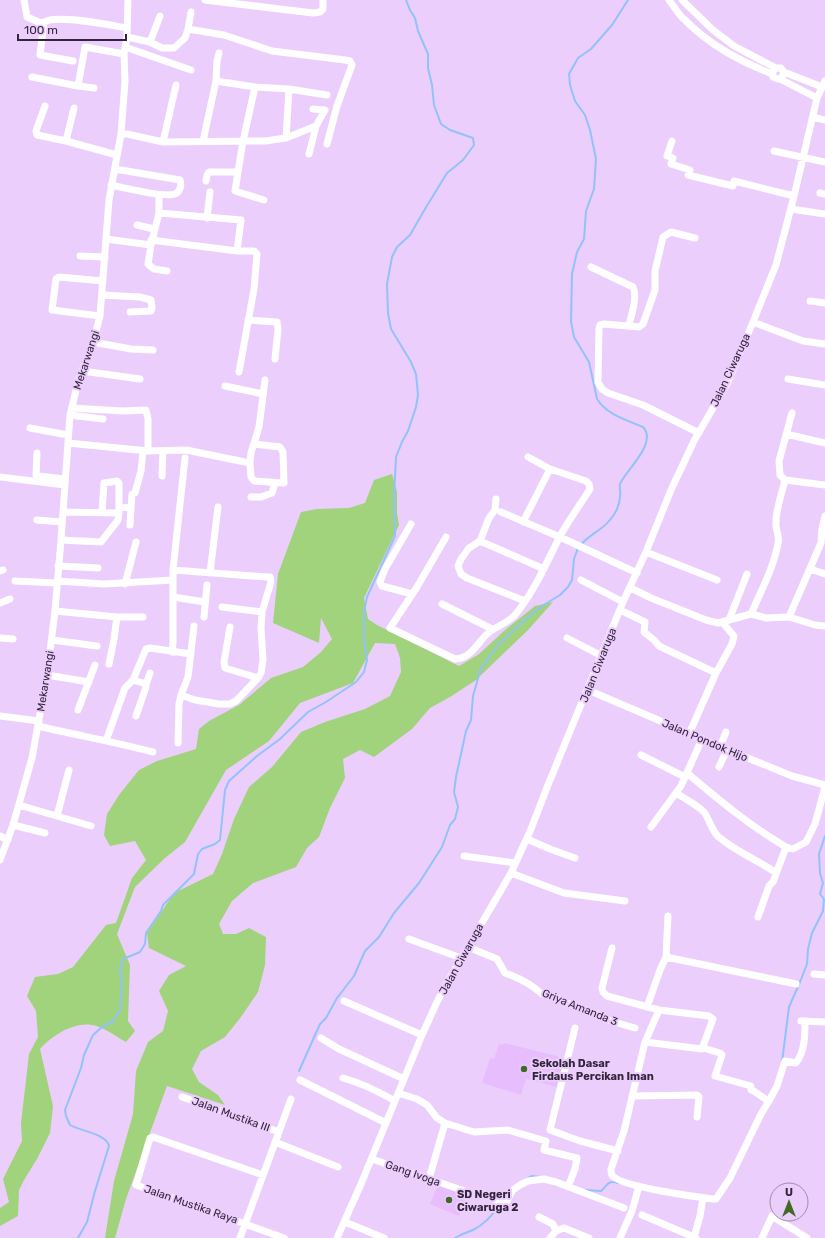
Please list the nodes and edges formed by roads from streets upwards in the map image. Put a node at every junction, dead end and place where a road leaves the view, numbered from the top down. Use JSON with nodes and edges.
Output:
{"nodes":[{"id":1,"x":24,"y":0,"type":"edge"},
{"id":2,"x":128,"y":0,"type":"edge"},
{"id":3,"x":205,"y":0,"type":"edge"},
{"id":4,"x":323,"y":0,"type":"edge"},
{"id":5,"x":668,"y":0,"type":"edge"},
{"id":6,"x":682,"y":0,"type":"edge"},
{"id":7,"x":240,"y":2,"type":"edge"},
{"id":8,"x":191,"y":12,"type":"dead end"},
{"id":9,"x":160,"y":16,"type":"dead end"},
{"id":10,"x":42,"y":24,"type":"junction"},
{"id":11,"x":127,"y":28,"type":"junction"},
{"id":12,"x":188,"y":29,"type":"junction"},
{"id":13,"x":127,"y":37,"type":"junction"},
{"id":14,"x":150,"y":42,"type":"junction"},
{"id":15,"x":125,"y":51,"type":"junction"},
{"id":16,"x":219,"y":53,"type":"dead end"},
{"id":17,"x":73,"y":61,"type":"dead end"},
{"id":18,"x":191,"y":70,"type":"dead end"},
{"id":19,"x":774,"y":71,"type":"junction"},
{"id":20,"x":782,"y":76,"type":"junction"},
{"id":21,"x":32,"y":77,"type":"dead end"},
{"id":22,"x":216,"y":81,"type":"junction"},
{"id":23,"x":824,"y":83,"type":"edge"},
{"id":24,"x":176,"y":85,"type":"dead end"},
{"id":25,"x":78,"y":86,"type":"junction"},
{"id":26,"x":255,"y":87,"type":"junction"},
{"id":27,"x":94,"y":88,"type":"dead end"},
{"id":28,"x":289,"y":89,"type":"junction"},
{"id":29,"x":327,"y":95,"type":"dead end"},
{"id":30,"x":817,"y":98,"type":"junction"},
{"id":31,"x":45,"y":106,"type":"dead end"},
{"id":32,"x":74,"y":108,"type":"dead end"},
{"id":33,"x":313,"y":109,"type":"dead end"},
{"id":34,"x":813,"y":117,"type":"junction"},
{"id":35,"x":825,"y":120,"type":"edge"},
{"id":36,"x":316,"y":126,"type":"junction"},
{"id":37,"x":121,"y":134,"type":"junction"},
{"id":38,"x":286,"y":138,"type":"junction"},
{"id":39,"x":66,"y":141,"type":"junction"},
{"id":40,"x":203,"y":141,"type":"junction"},
{"id":41,"x":243,"y":141,"type":"junction"},
{"id":42,"x":672,"y":141,"type":"dead end"},
{"id":43,"x":163,"y":142,"type":"junction"},
{"id":44,"x":327,"y":144,"type":"dead end"},
{"id":45,"x":774,"y":151,"type":"dead end"},
{"id":46,"x":309,"y":154,"type":"dead end"},
{"id":47,"x":117,"y":155,"type":"junction"},
{"id":48,"x":804,"y":158,"type":"junction"},
{"id":49,"x":825,"y":162,"type":"edge"},
{"id":50,"x":115,"y":169,"type":"junction"},
{"id":51,"x":238,"y":172,"type":"junction"},
{"id":52,"x":206,"y":181,"type":"dead end"},
{"id":53,"x":111,"y":185,"type":"junction"},
{"id":54,"x":210,"y":192,"type":"dead end"},
{"id":55,"x":794,"y":196,"type":"junction"},
{"id":56,"x":159,"y":199,"type":"dead end"},
{"id":57,"x":264,"y":200,"type":"dead end"},
{"id":58,"x":791,"y":209,"type":"junction"},
{"id":59,"x":158,"y":213,"type":"junction"},
{"id":60,"x":825,"y":214,"type":"edge"},
{"id":61,"x":207,"y":218,"type":"junction"},
{"id":62,"x":137,"y":225,"type":"dead end"},
{"id":63,"x":154,"y":229,"type":"junction"},
{"id":64,"x":695,"y":238,"type":"dead end"},
{"id":65,"x":106,"y":239,"type":"junction"},
{"id":66,"x":151,"y":243,"type":"junction"},
{"id":67,"x":237,"y":251,"type":"junction"},
{"id":68,"x":80,"y":256,"type":"dead end"},
{"id":69,"x":105,"y":257,"type":"junction"},
{"id":70,"x":591,"y":267,"type":"dead end"},
{"id":71,"x":167,"y":271,"type":"dead end"},
{"id":72,"x":103,"y":281,"type":"junction"},
{"id":73,"x":102,"y":295,"type":"junction"},
{"id":74,"x":810,"y":301,"type":"dead end"},
{"id":75,"x":825,"y":303,"type":"edge"},
{"id":76,"x":130,"y":312,"type":"dead end"},
{"id":77,"x":100,"y":316,"type":"junction"},
{"id":78,"x":248,"y":320,"type":"junction"},
{"id":79,"x":753,"y":322,"type":"junction"},
{"id":80,"x":629,"y":326,"type":"junction"},
{"id":81,"x":93,"y":342,"type":"junction"},
{"id":82,"x":825,"y":344,"type":"edge"},
{"id":83,"x":153,"y":350,"type":"dead end"},
{"id":84,"x":276,"y":359,"type":"dead end"},
{"id":85,"x":82,"y":371,"type":"junction"},
{"id":86,"x":239,"y":372,"type":"dead end"},
{"id":87,"x":140,"y":379,"type":"dead end"},
{"id":88,"x":788,"y":379,"type":"dead end"},
{"id":89,"x":265,"y":380,"type":"dead end"},
{"id":90,"x":825,"y":385,"type":"edge"},
{"id":91,"x":225,"y":386,"type":"dead end"},
{"id":92,"x":263,"y":394,"type":"junction"},
{"id":93,"x":72,"y":408,"type":"junction"},
{"id":94,"x":792,"y":414,"type":"dead end"},
{"id":95,"x":70,"y":415,"type":"junction"},
{"id":96,"x":103,"y":419,"type":"dead end"},
{"id":97,"x":30,"y":428,"type":"dead end"},
{"id":98,"x":699,"y":433,"type":"junction"},
{"id":99,"x":786,"y":434,"type":"junction"},
{"id":100,"x":68,"y":435,"type":"junction"},
{"id":101,"x":68,"y":443,"type":"junction"},
{"id":102,"x":825,"y":443,"type":"edge"},
{"id":103,"x":254,"y":444,"type":"junction"},
{"id":104,"x":146,"y":451,"type":"junction"},
{"id":105,"x":163,"y":451,"type":"junction"},
{"id":106,"x":37,"y":453,"type":"dead end"},
{"id":107,"x":528,"y":457,"type":"dead end"},
{"id":108,"x":185,"y":458,"type":"dead end"},
{"id":109,"x":250,"y":462,"type":"junction"},
{"id":110,"x":550,"y":469,"type":"junction"},
{"id":111,"x":162,"y":476,"type":"dead end"},
{"id":112,"x":0,"y":477,"type":"edge"},
{"id":113,"x":785,"y":480,"type":"junction"},
{"id":114,"x":65,"y":482,"type":"junction"},
{"id":115,"x":275,"y":483,"type":"junction"},
{"id":116,"x":825,"y":485,"type":"edge"},
{"id":117,"x":251,"y":497,"type":"dead end"},
{"id":118,"x":496,"y":499,"type":"dead end"},
{"id":119,"x":218,"y":507,"type":"dead end"},
{"id":120,"x":131,"y":508,"type":"junction"},
{"id":121,"x":119,"y":510,"type":"junction"},
{"id":122,"x":63,"y":512,"type":"junction"},
{"id":123,"x":102,"y":512,"type":"junction"},
{"id":124,"x":501,"y":512,"type":"dead end"},
{"id":125,"x":825,"y":516,"type":"edge"},
{"id":126,"x":38,"y":520,"type":"dead end"},
{"id":127,"x":62,"y":522,"type":"junction"},
{"id":128,"x":523,"y":522,"type":"junction"},
{"id":129,"x":411,"y":524,"type":"dead end"},
{"id":130,"x":130,"y":525,"type":"dead end"},
{"id":131,"x":446,"y":537,"type":"dead end"},
{"id":132,"x":560,"y":537,"type":"junction"},
{"id":133,"x":61,"y":540,"type":"junction"},
{"id":134,"x":480,"y":541,"type":"junction"},
{"id":135,"x":136,"y":542,"type":"dead end"},
{"id":136,"x":646,"y":552,"type":"junction"},
{"id":137,"x":58,"y":566,"type":"junction"},
{"id":138,"x":98,"y":568,"type":"dead end"},
{"id":139,"x":544,"y":569,"type":"junction"},
{"id":140,"x":810,"y":569,"type":"junction"},
{"id":141,"x":173,"y":570,"type":"junction"},
{"id":142,"x":210,"y":573,"type":"junction"},
{"id":143,"x":637,"y":573,"type":"junction"},
{"id":144,"x":747,"y":574,"type":"dead end"},
{"id":145,"x":825,"y":574,"type":"edge"},
{"id":146,"x":173,"y":580,"type":"junction"},
{"id":147,"x":581,"y":580,"type":"dead end"},
{"id":148,"x":717,"y":580,"type":"dead end"},
{"id":149,"x":15,"y":581,"type":"dead end"},
{"id":150,"x":57,"y":582,"type":"junction"},
{"id":151,"x":125,"y":584,"type":"junction"},
{"id":152,"x":207,"y":585,"type":"dead end"},
{"id":153,"x":631,"y":588,"type":"junction"},
{"id":154,"x":412,"y":594,"type":"junction"},
{"id":155,"x":173,"y":597,"type":"junction"},
{"id":156,"x":10,"y":600,"type":"dead end"},
{"id":157,"x":524,"y":601,"type":"junction"},
{"id":158,"x":205,"y":602,"type":"junction"},
{"id":159,"x":623,"y":602,"type":"junction"},
{"id":160,"x":0,"y":603,"type":"edge"},
{"id":161,"x":442,"y":604,"type":"dead end"},
{"id":162,"x":222,"y":607,"type":"dead end"},
{"id":163,"x":620,"y":610,"type":"junction"},
{"id":164,"x":55,"y":611,"type":"junction"},
{"id":165,"x":262,"y":612,"type":"junction"},
{"id":166,"x":751,"y":614,"type":"junction"},
{"id":167,"x":117,"y":617,"type":"junction"},
{"id":168,"x":143,"y":617,"type":"dead end"},
{"id":169,"x":204,"y":617,"type":"dead end"},
{"id":170,"x":790,"y":617,"type":"junction"},
{"id":171,"x":725,"y":621,"type":"junction"},
{"id":172,"x":194,"y":626,"type":"dead end"},
{"id":173,"x":825,"y":626,"type":"edge"},
{"id":174,"x":230,"y":627,"type":"dead end"},
{"id":175,"x":492,"y":629,"type":"junction"},
{"id":176,"x":0,"y":638,"type":"edge"},
{"id":177,"x":13,"y":638,"type":"dead end"},
{"id":178,"x":567,"y":638,"type":"dead end"},
{"id":179,"x":52,"y":640,"type":"junction"},
{"id":180,"x":97,"y":646,"type":"dead end"},
{"id":181,"x":172,"y":652,"type":"junction"},
{"id":182,"x":191,"y":654,"type":"junction"},
{"id":183,"x":602,"y":656,"type":"junction"},
{"id":184,"x":109,"y":664,"type":"dead end"},
{"id":185,"x":95,"y":665,"type":"dead end"},
{"id":186,"x":150,"y":673,"type":"dead end"},
{"id":187,"x":716,"y":673,"type":"junction"},
{"id":188,"x":47,"y":675,"type":"junction"},
{"id":189,"x":258,"y":678,"type":"junction"},
{"id":190,"x":132,"y":680,"type":"junction"},
{"id":191,"x":88,"y":682,"type":"junction"},
{"id":192,"x":146,"y":684,"type":"junction"},
{"id":193,"x":588,"y":690,"type":"junction"},
{"id":194,"x":181,"y":695,"type":"junction"},
{"id":195,"x":78,"y":710,"type":"dead end"},
{"id":196,"x":0,"y":716,"type":"edge"},
{"id":197,"x":136,"y":716,"type":"dead end"},
{"id":198,"x":39,"y":723,"type":"junction"},
{"id":199,"x":726,"y":732,"type":"dead end"},
{"id":200,"x":689,"y":734,"type":"junction"},
{"id":201,"x":105,"y":740,"type":"junction"},
{"id":202,"x":702,"y":740,"type":"junction"},
{"id":203,"x":178,"y":743,"type":"dead end"},
{"id":204,"x":723,"y":748,"type":"junction"},
{"id":205,"x":152,"y":752,"type":"dead end"},
{"id":206,"x":642,"y":755,"type":"dead end"},
{"id":207,"x":718,"y":767,"type":"dead end"},
{"id":208,"x":69,"y":770,"type":"dead end"},
{"id":209,"x":686,"y":775,"type":"junction"},
{"id":210,"x":825,"y":786,"type":"edge"},
{"id":211,"x":676,"y":793,"type":"junction"},
{"id":212,"x":19,"y":805,"type":"junction"},
{"id":213,"x":57,"y":816,"type":"junction"},
{"id":214,"x":13,"y":825,"type":"junction"},
{"id":215,"x":91,"y":826,"type":"dead end"},
{"id":216,"x":651,"y":826,"type":"dead end"},
{"id":217,"x":45,"y":833,"type":"dead end"},
{"id":218,"x":0,"y":836,"type":"edge"},
{"id":219,"x":527,"y":838,"type":"junction"},
{"id":220,"x":8,"y":840,"type":"junction"},
{"id":221,"x":786,"y":847,"type":"junction"},
{"id":222,"x":464,"y":856,"type":"dead end"},
{"id":223,"x":575,"y":858,"type":"dead end"},
{"id":224,"x":0,"y":860,"type":"edge"},
{"id":225,"x":515,"y":863,"type":"junction"},
{"id":226,"x":775,"y":872,"type":"junction"},
{"id":227,"x":511,"y":873,"type":"junction"},
{"id":228,"x":625,"y":901,"type":"dead end"},
{"id":229,"x":668,"y":916,"type":"dead end"},
{"id":230,"x":758,"y":917,"type":"dead end"},
{"id":231,"x":409,"y":939,"type":"dead end"},
{"id":232,"x":468,"y":947,"type":"junction"},
{"id":233,"x":612,"y":948,"type":"dead end"},
{"id":234,"x":666,"y":957,"type":"junction"},
{"id":235,"x":461,"y":958,"type":"junction"},
{"id":236,"x":814,"y":974,"type":"dead end"},
{"id":237,"x":825,"y":975,"type":"edge"},
{"id":238,"x":796,"y":984,"type":"dead end"},
{"id":239,"x":344,"y":1001,"type":"dead end"},
{"id":240,"x":648,"y":1008,"type":"junction"},
{"id":241,"x":659,"y":1010,"type":"junction"},
{"id":242,"x":825,"y":1022,"type":"edge"},
{"id":243,"x":575,"y":1028,"type":"dead end"},
{"id":244,"x":635,"y":1028,"type":"dead end"},
{"id":245,"x":422,"y":1035,"type":"junction"},
{"id":246,"x":321,"y":1038,"type":"dead end"},
{"id":247,"x":645,"y":1042,"type":"junction"},
{"id":248,"x":701,"y":1048,"type":"junction"},
{"id":249,"x":343,"y":1078,"type":"dead end"},
{"id":250,"x":404,"y":1079,"type":"junction"},
{"id":251,"x":300,"y":1080,"type":"dead end"},
{"id":252,"x":398,"y":1093,"type":"junction"},
{"id":253,"x":632,"y":1096,"type":"junction"},
{"id":254,"x":182,"y":1097,"type":"dead end"},
{"id":255,"x":291,"y":1099,"type":"dead end"},
{"id":256,"x":395,"y":1101,"type":"junction"},
{"id":257,"x":768,"y":1101,"type":"junction"},
{"id":258,"x":697,"y":1117,"type":"dead end"},
{"id":259,"x":386,"y":1123,"type":"junction"},
{"id":260,"x":445,"y":1123,"type":"junction"},
{"id":261,"x":279,"y":1132,"type":"junction"},
{"id":262,"x":275,"y":1142,"type":"junction"},
{"id":263,"x":618,"y":1151,"type":"junction"},
{"id":264,"x":372,"y":1159,"type":"junction"},
{"id":265,"x":338,"y":1167,"type":"dead end"},
{"id":266,"x":263,"y":1175,"type":"junction"},
{"id":267,"x":429,"y":1179,"type":"junction"},
{"id":268,"x":568,"y":1185,"type":"junction"},
{"id":269,"x":639,"y":1186,"type":"junction"},
{"id":270,"x":703,"y":1200,"type":"junction"},
{"id":271,"x":624,"y":1208,"type":"dead end"},
{"id":272,"x":642,"y":1215,"type":"dead end"},
{"id":273,"x":539,"y":1217,"type":"dead end"},
{"id":274,"x":345,"y":1222,"type":"junction"},
{"id":275,"x":245,"y":1223,"type":"junction"},
{"id":276,"x":556,"y":1231,"type":"junction"},
{"id":277,"x":240,"y":1238,"type":"edge"},
{"id":278,"x":284,"y":1238,"type":"edge"},
{"id":279,"x":337,"y":1238,"type":"edge"},
{"id":280,"x":384,"y":1238,"type":"edge"},
{"id":281,"x":550,"y":1238,"type":"edge"},
{"id":282,"x":589,"y":1238,"type":"edge"},
{"id":283,"x":620,"y":1238,"type":"edge"},
{"id":284,"x":695,"y":1238,"type":"edge"},
{"id":285,"x":762,"y":1238,"type":"edge"},
{"id":286,"x":807,"y":1238,"type":"edge"}],
"edges":[{"from":1,"to":10,"type":"street"},
{"from":2,"to":11,"type":"street","name":"Mekarwangi"},
{"from":3,"to":7,"type":"street"},
{"from":4,"to":7,"type":"street"},
{"from":5,"to":19,"type":"street"},
{"from":6,"to":19,"type":"street"},
{"from":8,"to":12,"type":"street"},
{"from":9,"to":14,"type":"street"},
{"from":10,"to":11,"type":"street"},
{"from":10,"to":17,"type":"street"},
{"from":11,"to":13,"type":"street","name":"Mekarwangi"},
{"from":12,"to":14,"type":"street"},
{"from":12,"to":44,"type":"street"},
{"from":13,"to":14,"type":"street"},
{"from":13,"to":15,"type":"street","name":"Mekarwangi"},
{"from":15,"to":18,"type":"street"},
{"from":15,"to":25,"type":"street"},
{"from":15,"to":37,"type":"street","name":"Mekarwangi"},
{"from":16,"to":22,"type":"street"},
{"from":19,"to":20,"type":"street"},
{"from":19,"to":20,"type":"street"},
{"from":20,"to":23,"type":"street"},
{"from":20,"to":30,"type":"street"},
{"from":21,"to":25,"type":"street"},
{"from":22,"to":26,"type":"street"},
{"from":22,"to":40,"type":"street"},
{"from":23,"to":30,"type":"street","name":"Jalan Ciwaruga"},
{"from":24,"to":43,"type":"street"},
{"from":25,"to":27,"type":"street"},
{"from":26,"to":28,"type":"street"},
{"from":26,"to":41,"type":"street"},
{"from":28,"to":29,"type":"street"},
{"from":28,"to":38,"type":"street"},
{"from":30,"to":34,"type":"street","name":"Jalan Ciwaruga"},
{"from":31,"to":39,"type":"street"},
{"from":32,"to":39,"type":"street"},
{"from":33,"to":36,"type":"street"},
{"from":34,"to":35,"type":"street"},
{"from":34,"to":48,"type":"street","name":"Jalan Ciwaruga"},
{"from":36,"to":38,"type":"street"},
{"from":36,"to":46,"type":"street"},
{"from":37,"to":43,"type":"street"},
{"from":37,"to":47,"type":"street","name":"Mekarwangi"},
{"from":38,"to":41,"type":"street"},
{"from":39,"to":47,"type":"street"},
{"from":40,"to":41,"type":"street"},
{"from":40,"to":43,"type":"street"},
{"from":41,"to":51,"type":"street"},
{"from":42,"to":55,"type":"street"},
{"from":45,"to":48,"type":"street"},
{"from":47,"to":50,"type":"street","name":"Mekarwangi"},
{"from":48,"to":49,"type":"street"},
{"from":48,"to":55,"type":"street","name":"Jalan Ciwaruga"},
{"from":50,"to":53,"type":"street","name":"Mekarwangi"},
{"from":50,"to":53,"type":"street"},
{"from":51,"to":52,"type":"street"},
{"from":51,"to":57,"type":"street"},
{"from":53,"to":65,"type":"street","name":"Mekarwangi"},
{"from":54,"to":61,"type":"street"},
{"from":55,"to":58,"type":"street","name":"Jalan Ciwaruga"},
{"from":56,"to":59,"type":"street"},
{"from":58,"to":60,"type":"street"},
{"from":58,"to":79,"type":"street","name":"Jalan Ciwaruga"},
{"from":59,"to":61,"type":"street"},
{"from":59,"to":63,"type":"street"},
{"from":61,"to":67,"type":"street"},
{"from":62,"to":63,"type":"street"},
{"from":63,"to":66,"type":"street"},
{"from":64,"to":80,"type":"street"},
{"from":65,"to":66,"type":"street"},
{"from":65,"to":69,"type":"street","name":"Mekarwangi"},
{"from":66,"to":67,"type":"street"},
{"from":66,"to":71,"type":"street"},
{"from":67,"to":78,"type":"street"},
{"from":68,"to":69,"type":"street"},
{"from":69,"to":72,"type":"street","name":"Mekarwangi"},
{"from":70,"to":80,"type":"street"},
{"from":72,"to":73,"type":"street","name":"Mekarwangi"},
{"from":72,"to":77,"type":"street"},
{"from":73,"to":76,"type":"street"},
{"from":73,"to":77,"type":"street","name":"Mekarwangi"},
{"from":74,"to":75,"type":"street"},
{"from":77,"to":81,"type":"street","name":"Mekarwangi"},
{"from":78,"to":84,"type":"street"},
{"from":78,"to":86,"type":"street"},
{"from":79,"to":82,"type":"street"},
{"from":79,"to":98,"type":"street","name":"Jalan Ciwaruga"},
{"from":80,"to":98,"type":"street"},
{"from":81,"to":83,"type":"street"},
{"from":81,"to":85,"type":"street","name":"Mekarwangi"},
{"from":85,"to":87,"type":"street"},
{"from":85,"to":93,"type":"street","name":"Mekarwangi"},
{"from":88,"to":90,"type":"street"},
{"from":89,"to":92,"type":"street"},
{"from":91,"to":92,"type":"street"},
{"from":92,"to":103,"type":"street"},
{"from":93,"to":95,"type":"street","name":"Mekarwangi"},
{"from":93,"to":104,"type":"street"},
{"from":94,"to":99,"type":"street"},
{"from":95,"to":96,"type":"street"},
{"from":95,"to":100,"type":"street","name":"Mekarwangi"},
{"from":97,"to":100,"type":"street"},
{"from":98,"to":136,"type":"street","name":"Jalan Ciwaruga"},
{"from":99,"to":102,"type":"street"},
{"from":99,"to":113,"type":"street"},
{"from":100,"to":101,"type":"street","name":"Mekarwangi"},
{"from":101,"to":104,"type":"street"},
{"from":101,"to":114,"type":"street","name":"Mekarwangi"},
{"from":103,"to":109,"type":"street"},
{"from":103,"to":115,"type":"street"},
{"from":104,"to":105,"type":"street"},
{"from":104,"to":120,"type":"street"},
{"from":105,"to":109,"type":"street"},
{"from":105,"to":111,"type":"street"},
{"from":106,"to":114,"type":"street"},
{"from":107,"to":110,"type":"street"},
{"from":108,"to":141,"type":"street"},
{"from":109,"to":115,"type":"street"},
{"from":110,"to":128,"type":"street"},
{"from":110,"to":132,"type":"street"},
{"from":112,"to":114,"type":"street"},
{"from":113,"to":116,"type":"street"},
{"from":113,"to":166,"type":"street"},
{"from":114,"to":122,"type":"street","name":"Mekarwangi"},
{"from":115,"to":117,"type":"street"},
{"from":118,"to":134,"type":"street"},
{"from":119,"to":142,"type":"street"},
{"from":120,"to":121,"type":"street"},
{"from":120,"to":130,"type":"street"},
{"from":121,"to":123,"type":"street"},
{"from":121,"to":123,"type":"street"},
{"from":121,"to":133,"type":"street"},
{"from":122,"to":123,"type":"street"},
{"from":122,"to":127,"type":"street","name":"Mekarwangi"},
{"from":124,"to":128,"type":"street"},
{"from":125,"to":140,"type":"street"},
{"from":126,"to":127,"type":"street"},
{"from":127,"to":133,"type":"street","name":"Mekarwangi"},
{"from":128,"to":132,"type":"street"},
{"from":129,"to":154,"type":"street"},
{"from":131,"to":154,"type":"street"},
{"from":132,"to":139,"type":"street"},
{"from":132,"to":143,"type":"street"},
{"from":133,"to":137,"type":"street","name":"Mekarwangi"},
{"from":134,"to":139,"type":"street"},
{"from":134,"to":157,"type":"street"},
{"from":135,"to":151,"type":"street"},
{"from":136,"to":143,"type":"street","name":"Jalan Ciwaruga"},
{"from":136,"to":148,"type":"street"},
{"from":137,"to":138,"type":"street"},
{"from":137,"to":150,"type":"street","name":"Mekarwangi"},
{"from":139,"to":157,"type":"street"},
{"from":140,"to":145,"type":"street"},
{"from":140,"to":170,"type":"street"},
{"from":141,"to":142,"type":"street"},
{"from":141,"to":146,"type":"street"},
{"from":142,"to":165,"type":"street"},
{"from":143,"to":153,"type":"street","name":"Jalan Ciwaruga"},
{"from":144,"to":171,"type":"street"},
{"from":146,"to":151,"type":"street"},
{"from":146,"to":155,"type":"street"},
{"from":147,"to":159,"type":"street"},
{"from":149,"to":150,"type":"street"},
{"from":150,"to":151,"type":"street"},
{"from":150,"to":164,"type":"street","name":"Mekarwangi"},
{"from":152,"to":158,"type":"street"},
{"from":153,"to":159,"type":"street","name":"Jalan Ciwaruga"},
{"from":153,"to":171,"type":"street"},
{"from":154,"to":175,"type":"street"},
{"from":155,"to":158,"type":"street"},
{"from":155,"to":181,"type":"street"},
{"from":156,"to":160,"type":"street"},
{"from":157,"to":175,"type":"street"},
{"from":158,"to":169,"type":"street"},
{"from":159,"to":163,"type":"street","name":"Jalan Ciwaruga"},
{"from":161,"to":175,"type":"street"},
{"from":162,"to":165,"type":"street"},
{"from":163,"to":183,"type":"street","name":"Jalan Ciwaruga"},
{"from":163,"to":187,"type":"street"},
{"from":164,"to":167,"type":"street"},
{"from":164,"to":179,"type":"street","name":"Mekarwangi"},
{"from":165,"to":189,"type":"street"},
{"from":166,"to":170,"type":"street"},
{"from":166,"to":171,"type":"street"},
{"from":167,"to":168,"type":"street"},
{"from":167,"to":184,"type":"street"},
{"from":170,"to":173,"type":"street"},
{"from":171,"to":187,"type":"street"},
{"from":172,"to":182,"type":"street"},
{"from":174,"to":189,"type":"street"},
{"from":176,"to":177,"type":"street"},
{"from":178,"to":183,"type":"street"},
{"from":179,"to":180,"type":"street"},
{"from":179,"to":188,"type":"street","name":"Mekarwangi"},
{"from":181,"to":182,"type":"street"},
{"from":181,"to":190,"type":"street"},
{"from":182,"to":194,"type":"street"},
{"from":183,"to":193,"type":"street","name":"Jalan Ciwaruga"},
{"from":185,"to":191,"type":"street"},
{"from":186,"to":192,"type":"street"},
{"from":187,"to":200,"type":"street"},
{"from":188,"to":191,"type":"street"},
{"from":188,"to":198,"type":"street","name":"Mekarwangi"},
{"from":189,"to":194,"type":"street"},
{"from":190,"to":192,"type":"street"},
{"from":190,"to":201,"type":"street"},
{"from":191,"to":195,"type":"street"},
{"from":192,"to":197,"type":"street"},
{"from":193,"to":200,"type":"street","name":"Jalan Pondok Hijo"},
{"from":193,"to":219,"type":"street","name":"Jalan Ciwaruga"},
{"from":194,"to":203,"type":"street"},
{"from":196,"to":198,"type":"street"},
{"from":198,"to":201,"type":"street"},
{"from":198,"to":212,"type":"street","name":"Mekarwangi"},
{"from":199,"to":204,"type":"street"},
{"from":200,"to":202,"type":"street","name":"Jalan Pondok Hijo"},
{"from":201,"to":205,"type":"street"},
{"from":202,"to":204,"type":"street","name":"Jalan Pondok Hijo"},
{"from":202,"to":209,"type":"street"},
{"from":204,"to":207,"type":"street"},
{"from":204,"to":210,"type":"street","name":"Jalan Pondok Hijo"},
{"from":206,"to":209,"type":"street"},
{"from":208,"to":213,"type":"street"},
{"from":209,"to":211,"type":"street"},
{"from":209,"to":221,"type":"street"},
{"from":210,"to":221,"type":"street"},
{"from":211,"to":216,"type":"street"},
{"from":211,"to":226,"type":"street"},
{"from":212,"to":213,"type":"street"},
{"from":212,"to":214,"type":"street","name":"Mekarwangi"},
{"from":213,"to":215,"type":"street"},
{"from":214,"to":217,"type":"street"},
{"from":214,"to":220,"type":"street","name":"Mekarwangi"},
{"from":218,"to":220,"type":"street"},
{"from":219,"to":223,"type":"street"},
{"from":219,"to":225,"type":"street","name":"Jalan Ciwaruga"},
{"from":220,"to":224,"type":"street","name":"Mekarwangi"},
{"from":221,"to":226,"type":"street"},
{"from":222,"to":225,"type":"street"},
{"from":225,"to":227,"type":"street","name":"Jalan Ciwaruga"},
{"from":226,"to":230,"type":"street"},
{"from":227,"to":228,"type":"street"},
{"from":227,"to":232,"type":"street","name":"Jalan Ciwaruga"},
{"from":229,"to":234,"type":"street"},
{"from":231,"to":235,"type":"street"},
{"from":232,"to":235,"type":"street","name":"Jalan Ciwaruga"},
{"from":232,"to":244,"type":"street","name":"Griya Amanda 3"},
{"from":233,"to":240,"type":"street"},
{"from":234,"to":238,"type":"street"},
{"from":234,"to":240,"type":"street"},
{"from":235,"to":245,"type":"street","name":"Jalan Ciwaruga"},
{"from":236,"to":237,"type":"street"},
{"from":239,"to":245,"type":"street"},
{"from":240,"to":241,"type":"street"},
{"from":241,"to":247,"type":"street"},
{"from":241,"to":248,"type":"street"},
{"from":242,"to":257,"type":"street"},
{"from":243,"to":263,"type":"street"},
{"from":245,"to":250,"type":"street","name":"Jalan Ciwaruga"},
{"from":246,"to":250,"type":"street"},
{"from":247,"to":248,"type":"street"},
{"from":247,"to":253,"type":"street"},
{"from":248,"to":257,"type":"street"},
{"from":249,"to":256,"type":"street"},
{"from":250,"to":252,"type":"street","name":"Jalan Ciwaruga"},
{"from":251,"to":259,"type":"street"},
{"from":252,"to":256,"type":"street","name":"Jalan Ciwaruga"},
{"from":252,"to":260,"type":"street"},
{"from":253,"to":258,"type":"street"},
{"from":253,"to":263,"type":"street"},
{"from":254,"to":261,"type":"street","name":"Jalan Mustika III"},
{"from":255,"to":261,"type":"street"},
{"from":256,"to":259,"type":"street","name":"Jalan Ciwaruga"},
{"from":257,"to":270,"type":"street"},
{"from":259,"to":264,"type":"street","name":"Jalan Ciwaruga"},
{"from":260,"to":267,"type":"street"},
{"from":260,"to":268,"type":"street"},
{"from":261,"to":262,"type":"street"},
{"from":262,"to":265,"type":"street"},
{"from":262,"to":266,"type":"street"},
{"from":263,"to":269,"type":"street"},
{"from":264,"to":267,"type":"street","name":"Gang Ivoga"},
{"from":264,"to":274,"type":"street","name":"Jalan Ciwaruga"},
{"from":266,"to":275,"type":"street"},
{"from":266,"to":275,"type":"street","name":"Jalan Mustika Raya"},
{"from":267,"to":268,"type":"street","name":"Gang Ivoga"},
{"from":268,"to":271,"type":"street"},
{"from":269,"to":270,"type":"street"},
{"from":269,"to":283,"type":"street"},
{"from":270,"to":284,"type":"street"},
{"from":272,"to":284,"type":"street"},
{"from":273,"to":276,"type":"street"},
{"from":274,"to":279,"type":"street","name":"Jalan Ciwaruga"},
{"from":274,"to":280,"type":"street"},
{"from":275,"to":277,"type":"street"},
{"from":275,"to":278,"type":"street","name":"Jalan Mustika Raya"},
{"from":276,"to":281,"type":"street"},
{"from":276,"to":282,"type":"street"},
{"from":285,"to":286,"type":"street"}]}
